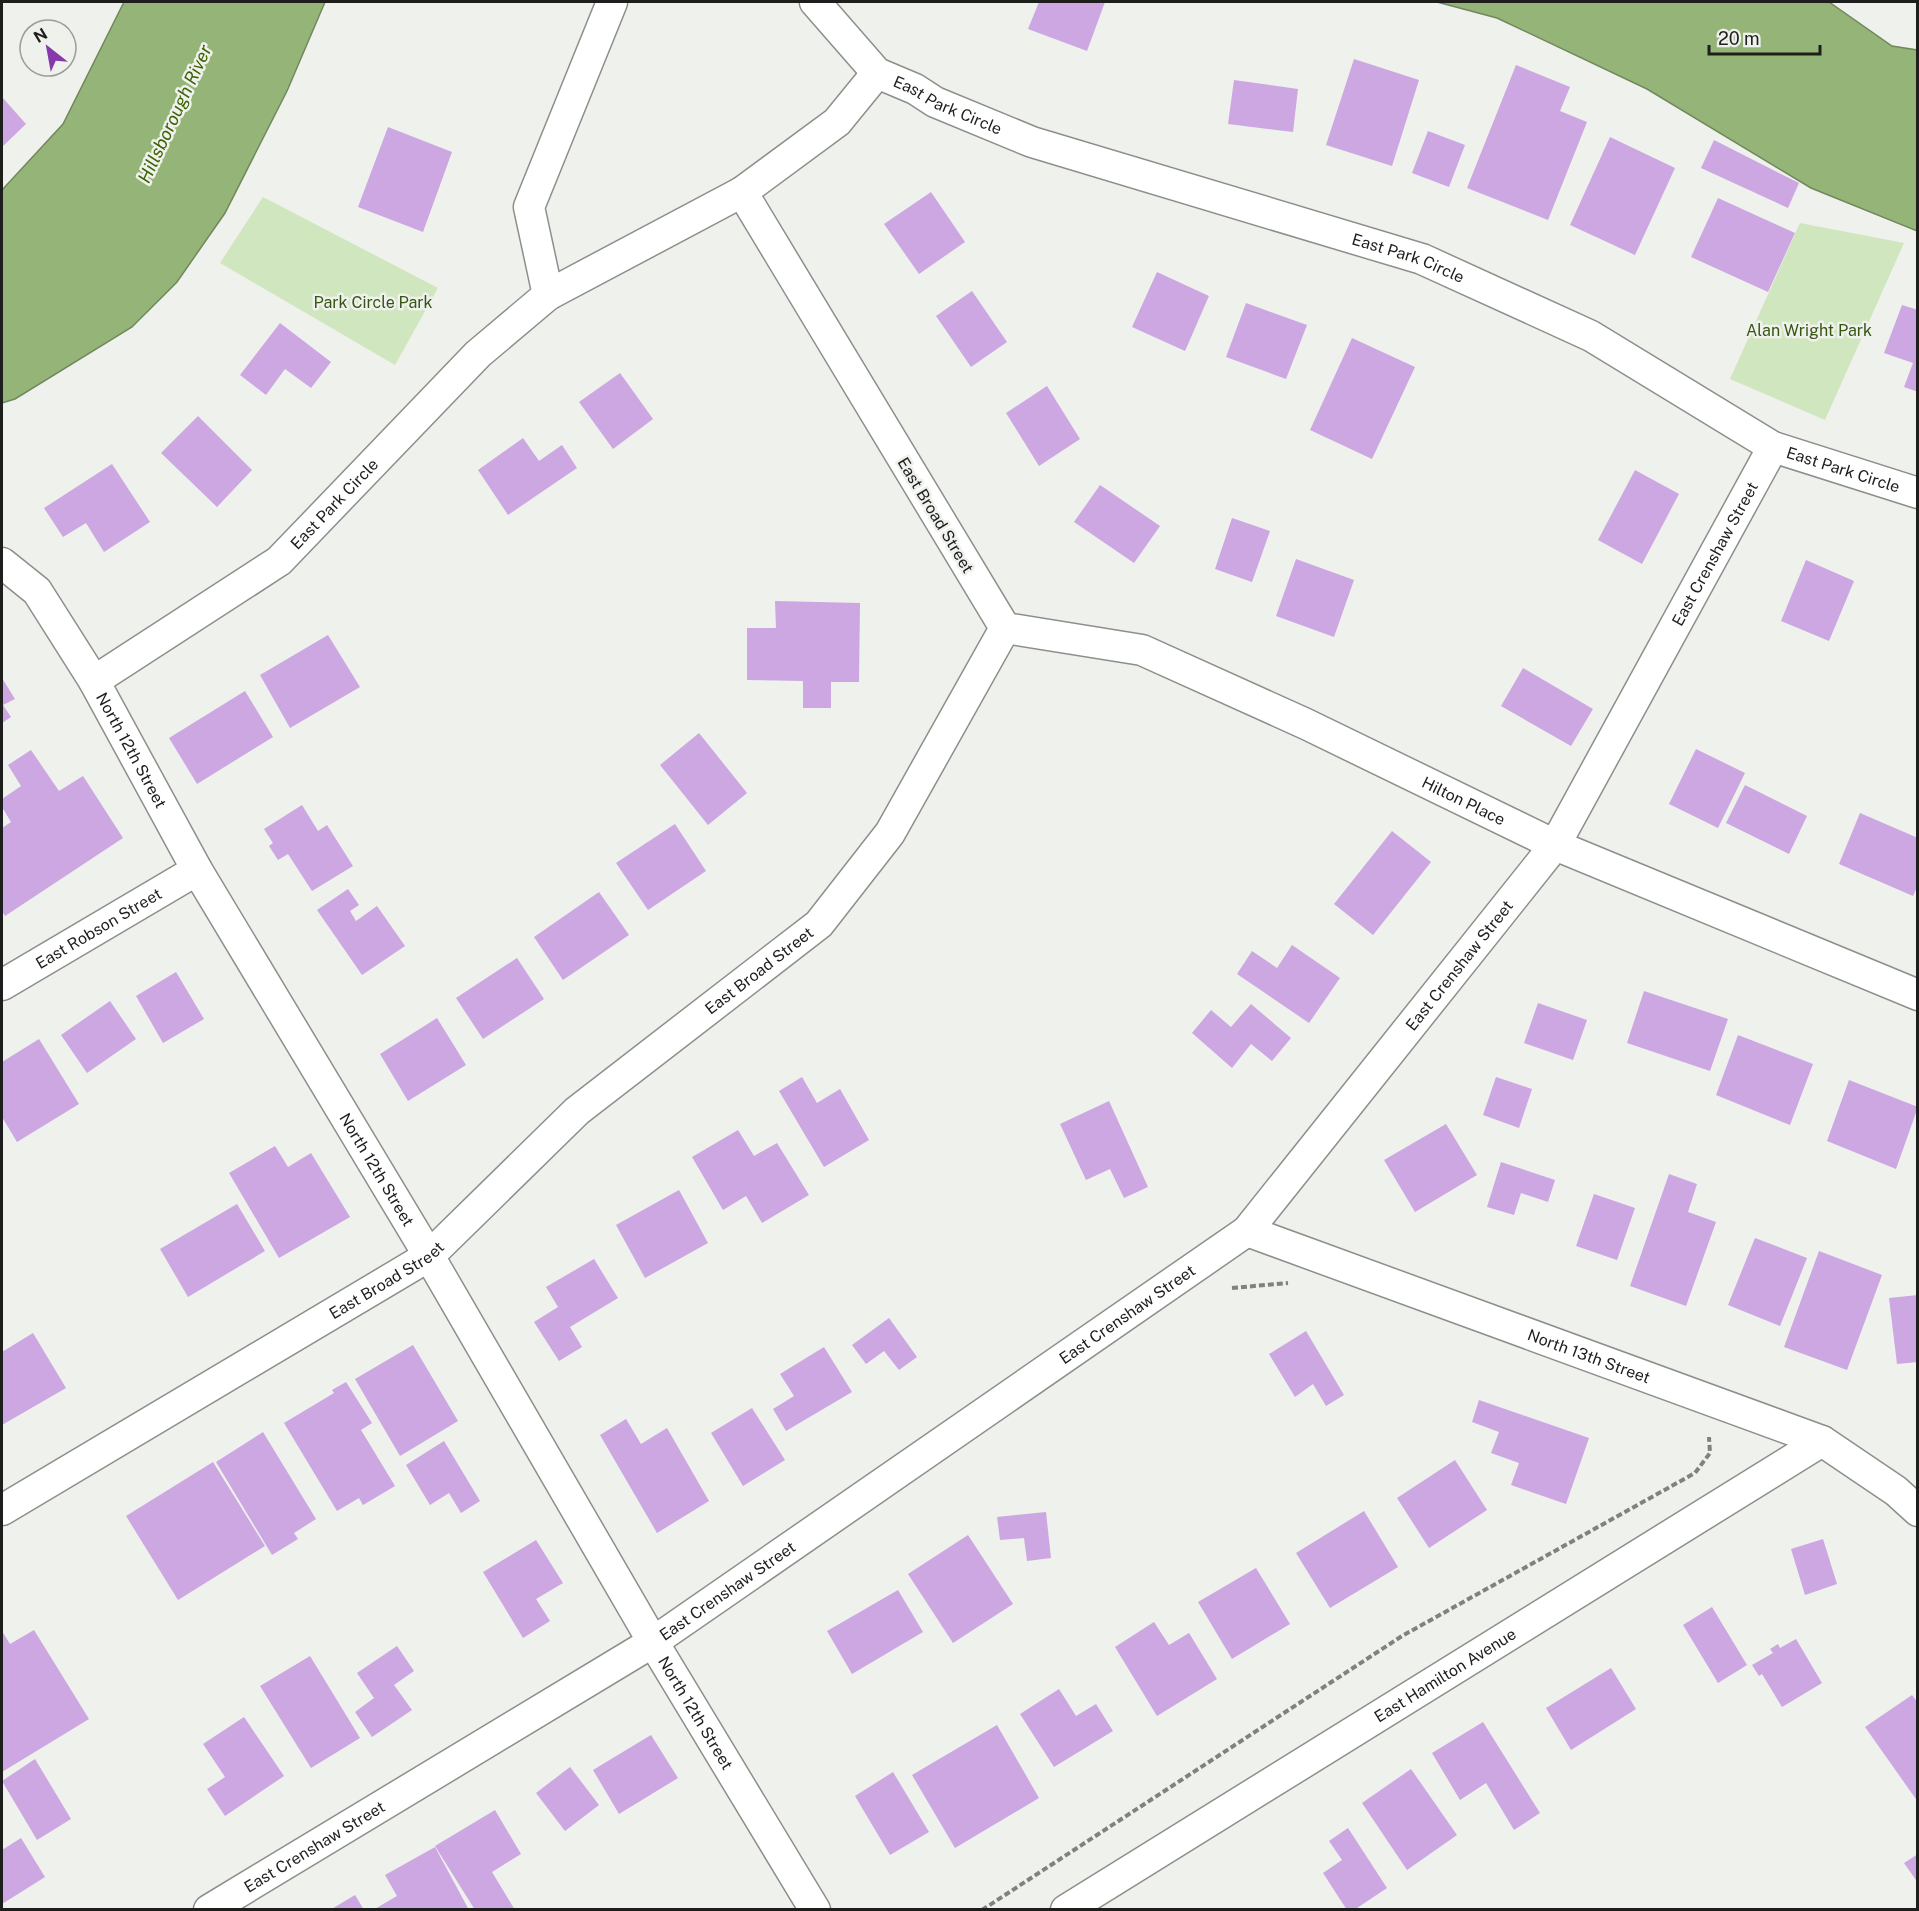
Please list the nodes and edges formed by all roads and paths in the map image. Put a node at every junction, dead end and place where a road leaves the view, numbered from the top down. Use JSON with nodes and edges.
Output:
{"nodes":[{"id":1,"x":612,"y":2,"type":"edge"},
{"id":2,"x":815,"y":2,"type":"edge"},
{"id":3,"x":877,"y":73,"type":"junction"},
{"id":4,"x":742,"y":192,"type":"junction"},
{"id":5,"x":548,"y":295,"type":"junction"},
{"id":6,"x":1773,"y":447,"type":"junction"},
{"id":7,"x":1917,"y":493,"type":"edge"},
{"id":8,"x":2,"y":563,"type":"edge"},
{"id":9,"x":1005,"y":628,"type":"junction"},
{"id":10,"x":94,"y":681,"type":"junction"},
{"id":11,"x":1555,"y":846,"type":"junction"},
{"id":12,"x":197,"y":870,"type":"junction"},
{"id":13,"x":2,"y":985,"type":"edge"},
{"id":14,"x":1917,"y":995,"type":"edge"},
{"id":15,"x":1247,"y":1231,"type":"junction"},
{"id":16,"x":429,"y":1256,"type":"junction"},
{"id":17,"x":1297,"y":1283,"type":"dead end"},
{"id":18,"x":1232,"y":1288,"type":"dead end"},
{"id":19,"x":1709,"y":1435,"type":"dead end"},
{"id":20,"x":1822,"y":1441,"type":"junction"},
{"id":21,"x":2,"y":1510,"type":"edge"},
{"id":22,"x":1917,"y":1510,"type":"edge"},
{"id":23,"x":653,"y":1642,"type":"junction"},
{"id":24,"x":209,"y":1910,"type":"edge"},
{"id":25,"x":815,"y":1910,"type":"edge"},
{"id":26,"x":982,"y":1910,"type":"edge"},
{"id":27,"x":1066,"y":1910,"type":"edge"}],
"edges":[{"from":1,"to":5,"type":"street"},
{"from":2,"to":3,"type":"street","name":"East Park Circle"},
{"from":3,"to":4,"type":"street","name":"East Park Circle"},
{"from":3,"to":6,"type":"street","name":"East Park Circle"},
{"from":4,"to":5,"type":"street","name":"East Park Circle"},
{"from":4,"to":9,"type":"street","name":"East Broad Street"},
{"from":5,"to":10,"type":"street","name":"East Park Circle"},
{"from":6,"to":7,"type":"street","name":"East Park Circle"},
{"from":6,"to":11,"type":"street","name":"East Crenshaw Street"},
{"from":8,"to":10,"type":"street","name":"North 12th Street"},
{"from":9,"to":11,"type":"street","name":"Hilton Place"},
{"from":9,"to":16,"type":"street","name":"East Broad Street"},
{"from":10,"to":12,"type":"street","name":"North 12th Street"},
{"from":11,"to":14,"type":"street","name":"Hilton Place"},
{"from":11,"to":15,"type":"street","name":"East Crenshaw Street"},
{"from":12,"to":13,"type":"street","name":"East Robson Street"},
{"from":12,"to":16,"type":"street","name":"North 12th Street"},
{"from":15,"to":20,"type":"street","name":"North 13th Street"},
{"from":15,"to":23,"type":"street","name":"East Crenshaw Street"},
{"from":16,"to":21,"type":"street","name":"East Broad Street"},
{"from":16,"to":23,"type":"street","name":"North 12th Street"},
{"from":17,"to":18,"type":"path"},
{"from":19,"to":26,"type":"path"},
{"from":20,"to":22,"type":"street","name":"North 13th Street"},
{"from":20,"to":27,"type":"street","name":"East Hamilton Avenue"},
{"from":23,"to":24,"type":"street","name":"East Crenshaw Street"},
{"from":23,"to":25,"type":"street","name":"North 12th Street"}]}
